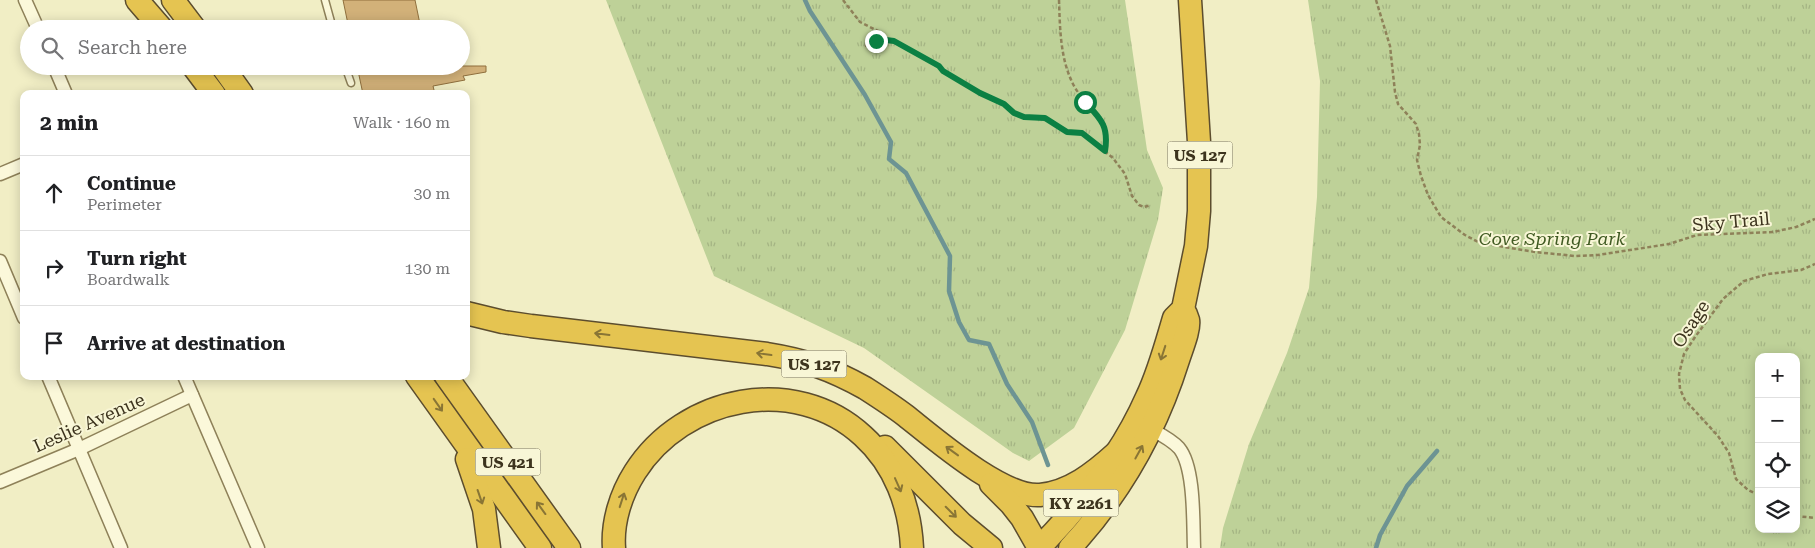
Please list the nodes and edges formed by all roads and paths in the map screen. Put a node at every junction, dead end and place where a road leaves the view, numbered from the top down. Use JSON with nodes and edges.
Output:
{"nodes":[{"id":1,"x":25,"y":0,"type":"edge"},
{"id":2,"x":137,"y":0,"type":"edge"},
{"id":3,"x":173,"y":0,"type":"edge"},
{"id":4,"x":325,"y":0,"type":"edge"},
{"id":5,"x":843,"y":0,"type":"edge"},
{"id":6,"x":1059,"y":0,"type":"edge"},
{"id":7,"x":1190,"y":0,"type":"edge"},
{"id":8,"x":1376,"y":0,"type":"edge"},
{"id":9,"x":34,"y":20,"type":"edge"},
{"id":10,"x":154,"y":20,"type":"edge"},
{"id":11,"x":188,"y":20,"type":"edge"},
{"id":12,"x":331,"y":20,"type":"edge"},
{"id":13,"x":886,"y":40,"type":"junction"},
{"id":14,"x":865,"y":46,"type":"dead end"},
{"id":15,"x":58,"y":75,"type":"edge"},
{"id":16,"x":200,"y":75,"type":"edge"},
{"id":17,"x":228,"y":75,"type":"edge"},
{"id":18,"x":349,"y":75,"type":"edge"},
{"id":19,"x":351,"y":83,"type":"dead end"},
{"id":20,"x":64,"y":90,"type":"edge"},
{"id":21,"x":211,"y":90,"type":"edge"},
{"id":22,"x":239,"y":90,"type":"edge"},
{"id":23,"x":1105,"y":151,"type":"junction"},
{"id":24,"x":20,"y":166,"type":"edge"},
{"id":25,"x":0,"y":174,"type":"edge"},
{"id":26,"x":1151,"y":205,"type":"dead end"},
{"id":27,"x":1815,"y":219,"type":"edge"},
{"id":28,"x":0,"y":261,"type":"edge"},
{"id":29,"x":1815,"y":264,"type":"edge"},
{"id":30,"x":20,"y":308,"type":"edge"},
{"id":31,"x":470,"y":314,"type":"edge"},
{"id":32,"x":50,"y":380,"type":"edge"},
{"id":33,"x":186,"y":380,"type":"edge"},
{"id":34,"x":420,"y":380,"type":"edge"},
{"id":35,"x":449,"y":380,"type":"edge"},
{"id":36,"x":192,"y":395,"type":"junction"},
{"id":37,"x":818,"y":408,"type":"junction"},
{"id":38,"x":1144,"y":425,"type":"junction"},
{"id":39,"x":458,"y":434,"type":"junction"},
{"id":40,"x":79,"y":449,"type":"junction"},
{"id":41,"x":1116,"y":453,"type":"junction"},
{"id":42,"x":973,"y":466,"type":"junction"},
{"id":43,"x":0,"y":482,"type":"edge"},
{"id":44,"x":1755,"y":493,"type":"edge"},
{"id":45,"x":1800,"y":516,"type":"edge"},
{"id":46,"x":1815,"y":518,"type":"edge"},
{"id":47,"x":120,"y":548,"type":"edge"},
{"id":48,"x":258,"y":548,"type":"edge"},
{"id":49,"x":489,"y":548,"type":"edge"},
{"id":50,"x":540,"y":548,"type":"edge"},
{"id":51,"x":569,"y":548,"type":"edge"},
{"id":52,"x":614,"y":548,"type":"edge"},
{"id":53,"x":912,"y":548,"type":"edge"},
{"id":54,"x":991,"y":548,"type":"edge"},
{"id":55,"x":1039,"y":548,"type":"edge"},
{"id":56,"x":1070,"y":548,"type":"edge"},
{"id":57,"x":1194,"y":548,"type":"edge"}],
"edges":[{"from":1,"to":9,"type":"street"},
{"from":2,"to":10,"type":"highway"},
{"from":3,"to":11,"type":"highway"},
{"from":4,"to":12,"type":"lane"},
{"from":5,"to":13,"type":"path"},
{"from":6,"to":23,"type":"path"},
{"from":7,"to":38,"type":"highway","number":"US 127"},
{"from":8,"to":27,"type":"path","name":"Sky Trail"},
{"from":13,"to":14,"type":"path"},
{"from":13,"to":23,"type":"path"},
{"from":15,"to":20,"type":"street"},
{"from":16,"to":21,"type":"highway"},
{"from":17,"to":22,"type":"highway"},
{"from":18,"to":19,"type":"lane"},
{"from":23,"to":26,"type":"path"},
{"from":24,"to":25,"type":"street"},
{"from":28,"to":30,"type":"street"},
{"from":29,"to":44,"type":"path","name":"Osage"},
{"from":42,"to":31,"type":"highway","number":"US 127","one_way":true},
{"from":32,"to":40,"type":"street"},
{"from":33,"to":36,"type":"street"},
{"from":34,"to":39,"type":"highway","one_way":true},
{"from":51,"to":35,"type":"highway","number":"US 421","one_way":true},
{"from":36,"to":40,"type":"street","name":"Leslie Avenue"},
{"from":36,"to":48,"type":"street"},
{"from":52,"to":37,"type":"highway","one_way":true},
{"from":37,"to":53,"type":"highway","one_way":true},
{"from":37,"to":54,"type":"highway","one_way":true},
{"from":38,"to":41,"type":"highway","number":"US 127"},
{"from":56,"to":38,"type":"highway","number":"US 127","one_way":true},
{"from":38,"to":57,"type":"street"},
{"from":39,"to":49,"type":"highway","one_way":true},
{"from":39,"to":50,"type":"highway","number":"US 421"},
{"from":40,"to":43,"type":"street","name":"Leslie Avenue"},
{"from":40,"to":47,"type":"street"},
{"from":41,"to":42,"type":"highway","number":"US 127"},
{"from":41,"to":55,"type":"highway","number":"KY 2261"},
{"from":42,"to":55,"type":"highway"},
{"from":45,"to":46,"type":"path"}]}
